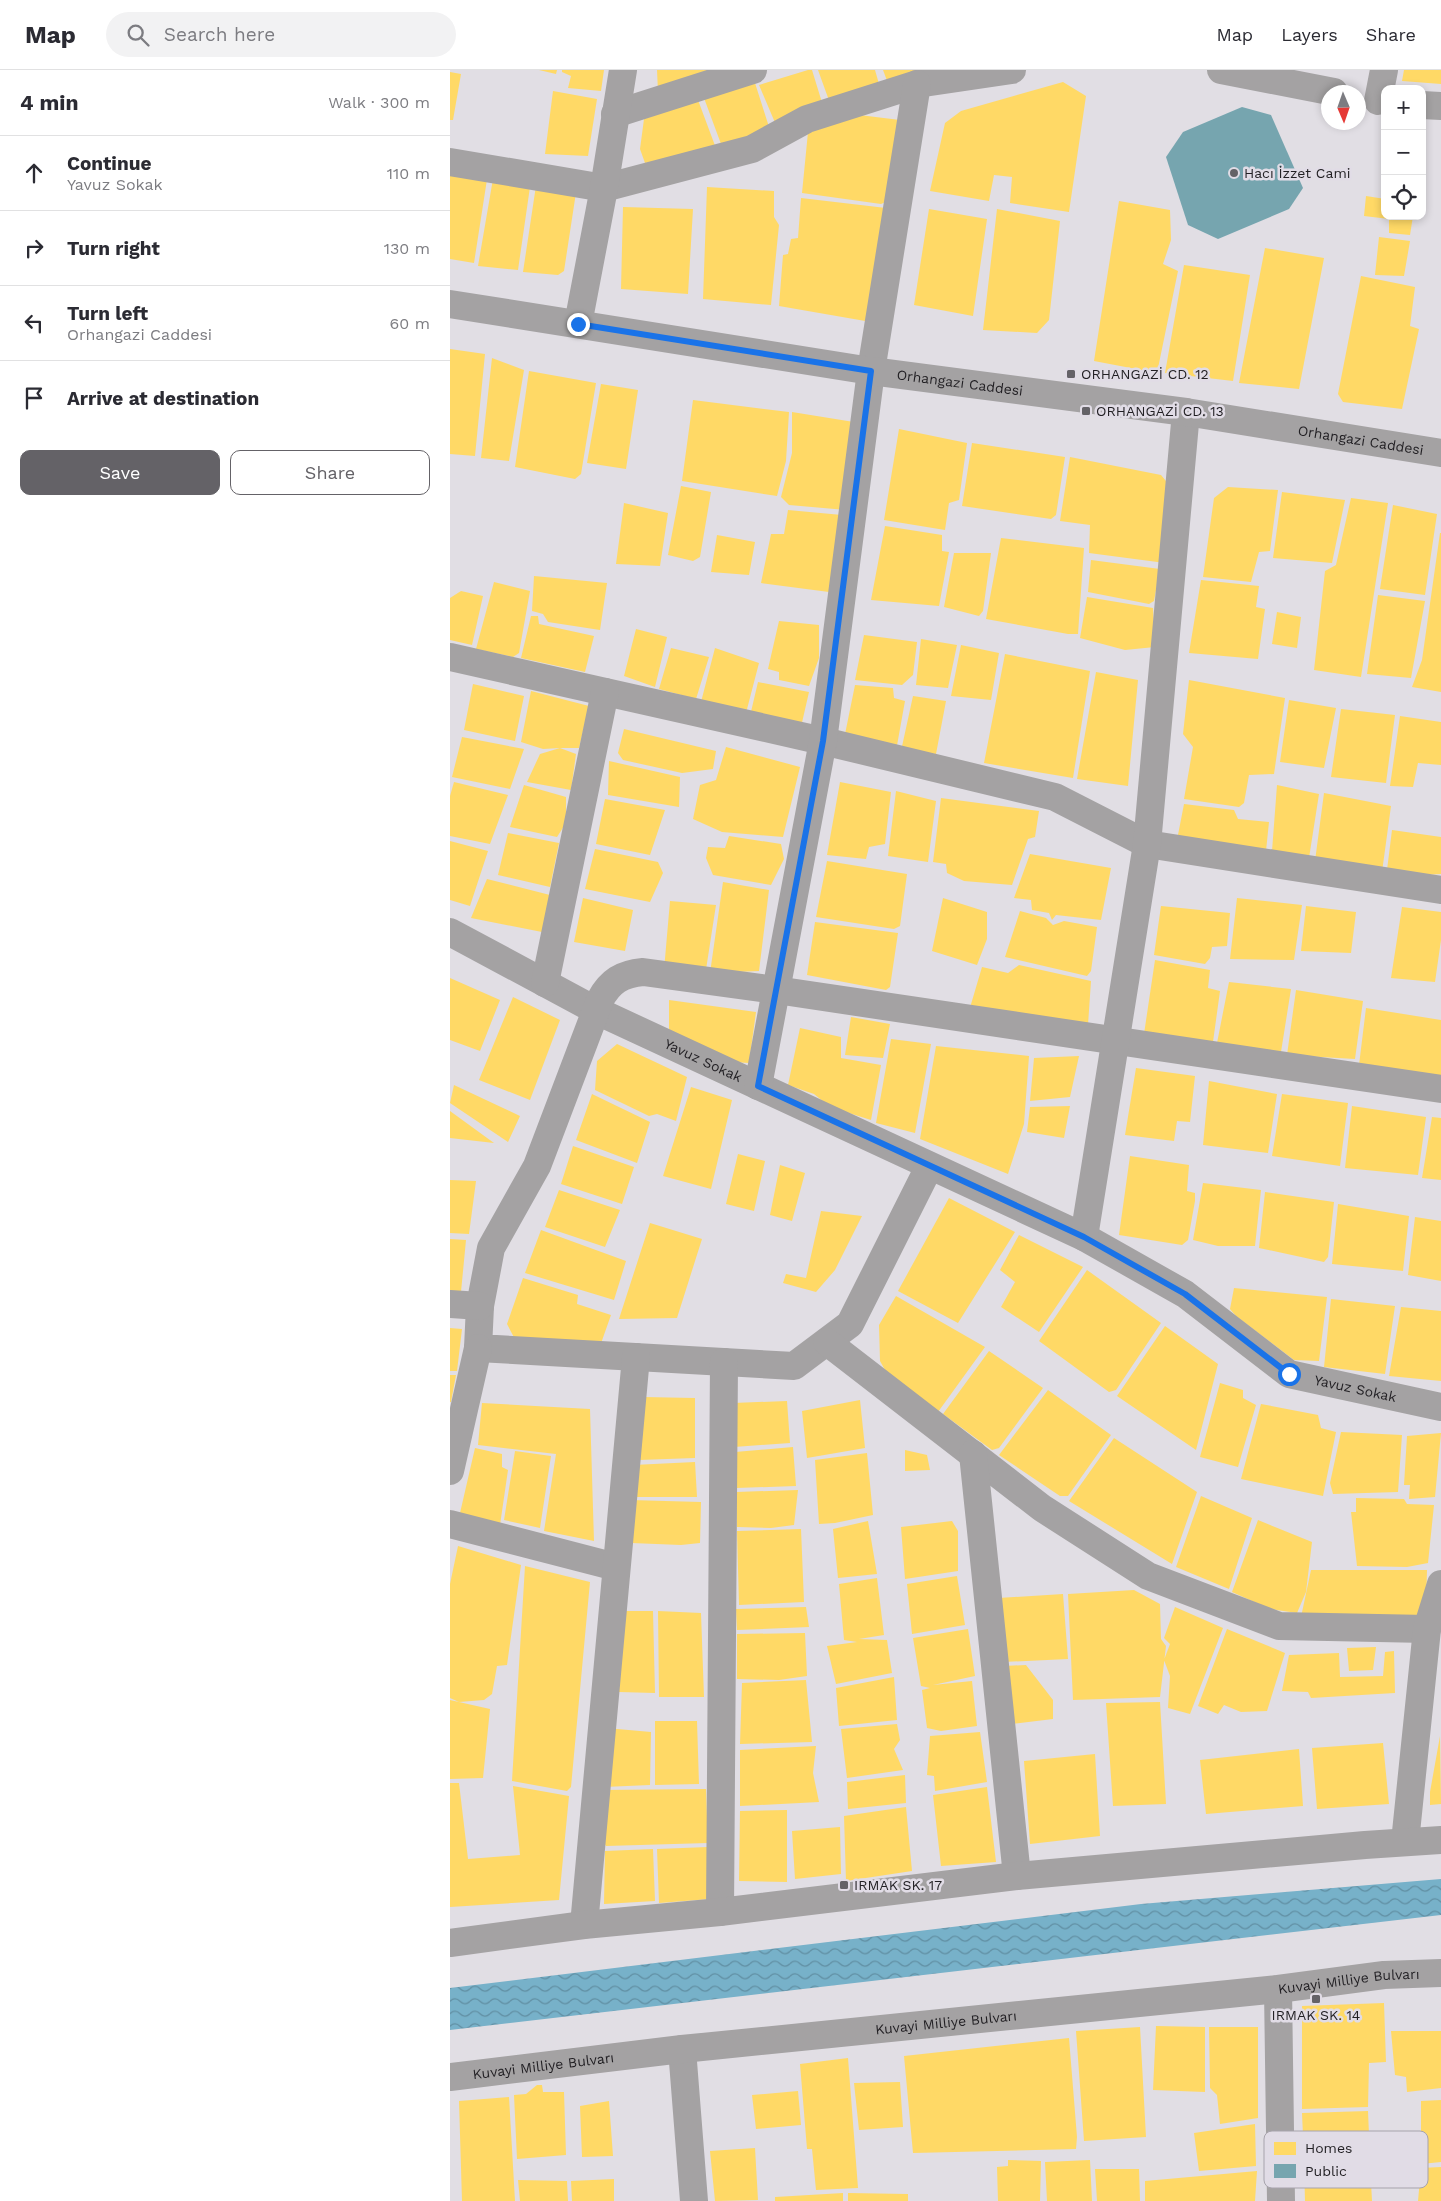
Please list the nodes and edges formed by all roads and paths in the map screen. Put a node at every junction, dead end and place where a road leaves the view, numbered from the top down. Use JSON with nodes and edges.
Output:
{"nodes":[{"id":1,"x":623,"y":70,"type":"edge"},
{"id":2,"x":753,"y":70,"type":"edge"},
{"id":3,"x":1012,"y":70,"type":"edge"},
{"id":4,"x":1221,"y":70,"type":"edge"},
{"id":5,"x":1384,"y":70,"type":"edge"},
{"id":6,"x":918,"y":84,"type":"junction"},
{"id":7,"x":1321,"y":89,"type":"edge"},
{"id":8,"x":1374,"y":100,"type":"edge"},
{"id":9,"x":1426,"y":105,"type":"edge"},
{"id":10,"x":1441,"y":106,"type":"edge"},
{"id":11,"x":615,"y":114,"type":"junction"},
{"id":12,"x":450,"y":162,"type":"edge"},
{"id":13,"x":604,"y":188,"type":"junction"},
{"id":14,"x":450,"y":304,"type":"edge"},
{"id":15,"x":578,"y":324,"type":"junction"},
{"id":16,"x":871,"y":371,"type":"junction"},
{"id":17,"x":1186,"y":412,"type":"junction"},
{"id":18,"x":1441,"y":453,"type":"edge"},
{"id":19,"x":450,"y":657,"type":"edge"},
{"id":20,"x":605,"y":692,"type":"junction"},
{"id":21,"x":823,"y":741,"type":"junction"},
{"id":22,"x":1147,"y":844,"type":"junction"},
{"id":23,"x":1441,"y":890,"type":"edge"},
{"id":24,"x":450,"y":932,"type":"edge"},
{"id":25,"x":546,"y":983,"type":"junction"},
{"id":26,"x":776,"y":990,"type":"junction"},
{"id":27,"x":597,"y":1011,"type":"junction"},
{"id":28,"x":1115,"y":1041,"type":"junction"},
{"id":29,"x":758,"y":1086,"type":"junction"},
{"id":30,"x":1441,"y":1089,"type":"edge"},
{"id":31,"x":929,"y":1167,"type":"junction"},
{"id":32,"x":1084,"y":1237,"type":"junction"},
{"id":33,"x":450,"y":1304,"type":"edge"},
{"id":34,"x":480,"y":1306,"type":"junction"},
{"id":35,"x":827,"y":1342,"type":"junction"},
{"id":36,"x":478,"y":1348,"type":"junction"},
{"id":37,"x":636,"y":1357,"type":"junction"},
{"id":38,"x":724,"y":1362,"type":"junction"},
{"id":39,"x":1441,"y":1407,"type":"edge"},
{"id":40,"x":973,"y":1454,"type":"junction"},
{"id":41,"x":450,"y":1471,"type":"edge"},
{"id":42,"x":450,"y":1524,"type":"edge"},
{"id":43,"x":616,"y":1567,"type":"junction"},
{"id":44,"x":1441,"y":1584,"type":"edge"},
{"id":45,"x":1427,"y":1629,"type":"junction"},
{"id":46,"x":1441,"y":1840,"type":"edge"},
{"id":47,"x":1405,"y":1842,"type":"junction"},
{"id":48,"x":1018,"y":1876,"type":"junction"},
{"id":49,"x":720,"y":1912,"type":"junction"},
{"id":50,"x":584,"y":1925,"type":"junction"},
{"id":51,"x":450,"y":1944,"type":"edge"},
{"id":52,"x":1441,"y":1973,"type":"edge"},
{"id":53,"x":1278,"y":1988,"type":"junction"},
{"id":54,"x":682,"y":2049,"type":"junction"},
{"id":55,"x":450,"y":2077,"type":"edge"},
{"id":56,"x":1281,"y":2131,"type":"edge"},
{"id":57,"x":1282,"y":2188,"type":"edge"},
{"id":58,"x":694,"y":2201,"type":"edge"},
{"id":59,"x":1282,"y":2201,"type":"edge"}],
"edges":[{"from":1,"to":11,"type":"street"},
{"from":2,"to":11,"type":"street"},
{"from":3,"to":6,"type":"street"},
{"from":4,"to":7,"type":"street"},
{"from":5,"to":8,"type":"street"},
{"from":6,"to":13,"type":"street"},
{"from":6,"to":16,"type":"street"},
{"from":9,"to":10,"type":"street"},
{"from":11,"to":13,"type":"street"},
{"from":12,"to":13,"type":"street"},
{"from":13,"to":15,"type":"street"},
{"from":14,"to":15,"type":"street","name":"Orhangazi Caddesi"},
{"from":15,"to":16,"type":"street","name":"Orhangazi Caddesi"},
{"from":16,"to":17,"type":"street","name":"Orhangazi Caddesi"},
{"from":16,"to":21,"type":"street"},
{"from":17,"to":18,"type":"street","name":"Orhangazi Caddesi"},
{"from":17,"to":22,"type":"street"},
{"from":19,"to":20,"type":"street"},
{"from":20,"to":21,"type":"street"},
{"from":20,"to":25,"type":"street"},
{"from":21,"to":22,"type":"street"},
{"from":21,"to":26,"type":"street"},
{"from":22,"to":23,"type":"street"},
{"from":22,"to":28,"type":"street"},
{"from":24,"to":25,"type":"street","name":"Yavuz Sokak"},
{"from":25,"to":27,"type":"street","name":"Yavuz Sokak"},
{"from":26,"to":27,"type":"street"},
{"from":26,"to":28,"type":"street"},
{"from":26,"to":29,"type":"street"},
{"from":27,"to":29,"type":"street","name":"Yavuz Sokak"},
{"from":27,"to":34,"type":"street"},
{"from":28,"to":30,"type":"street"},
{"from":28,"to":32,"type":"street"},
{"from":29,"to":31,"type":"street","name":"Yavuz Sokak"},
{"from":31,"to":32,"type":"street","name":"Yavuz Sokak"},
{"from":31,"to":35,"type":"street"},
{"from":32,"to":39,"type":"street","name":"Yavuz Sokak"},
{"from":33,"to":34,"type":"street"},
{"from":34,"to":36,"type":"street"},
{"from":35,"to":38,"type":"street"},
{"from":35,"to":40,"type":"street"},
{"from":36,"to":37,"type":"street"},
{"from":36,"to":41,"type":"street"},
{"from":37,"to":38,"type":"street"},
{"from":37,"to":43,"type":"street"},
{"from":38,"to":49,"type":"street"},
{"from":40,"to":45,"type":"street"},
{"from":40,"to":48,"type":"street"},
{"from":42,"to":43,"type":"street"},
{"from":43,"to":50,"type":"street"},
{"from":44,"to":45,"type":"street"},
{"from":45,"to":47,"type":"street"},
{"from":46,"to":47,"type":"street"},
{"from":47,"to":48,"type":"street"},
{"from":48,"to":49,"type":"street"},
{"from":49,"to":50,"type":"street"},
{"from":50,"to":51,"type":"street"},
{"from":52,"to":53,"type":"street","name":"Kuvayi Milliye Bulvarı"},
{"from":53,"to":54,"type":"street","name":"Kuvayi Milliye Bulvarı"},
{"from":53,"to":56,"type":"street"},
{"from":54,"to":55,"type":"street","name":"Kuvayi Milliye Bulvarı"},
{"from":54,"to":58,"type":"street"},
{"from":57,"to":59,"type":"street"}]}
